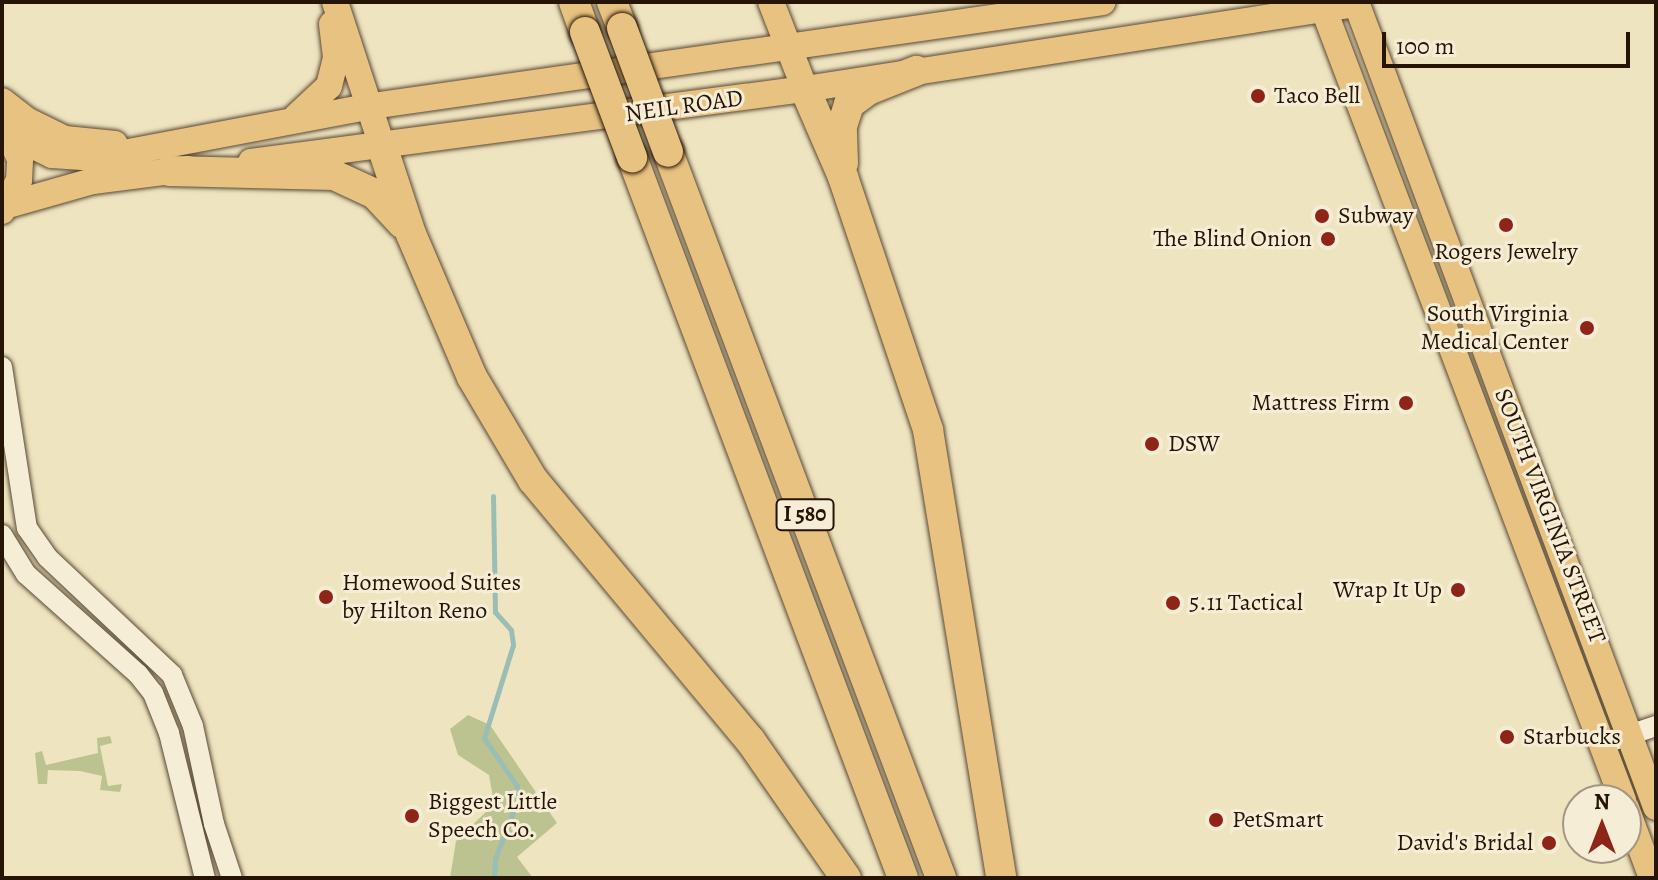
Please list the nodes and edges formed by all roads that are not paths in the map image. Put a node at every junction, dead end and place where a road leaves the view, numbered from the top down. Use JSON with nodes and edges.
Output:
{"nodes":[{"id":1,"x":328,"y":2,"type":"edge"},
{"id":2,"x":335,"y":2,"type":"edge"},
{"id":3,"x":574,"y":2,"type":"edge"},
{"id":4,"x":771,"y":2,"type":"edge"},
{"id":5,"x":1103,"y":2,"type":"edge"},
{"id":6,"x":1358,"y":3,"type":"edge"},
{"id":7,"x":1323,"y":7,"type":"edge"},
{"id":8,"x":617,"y":15,"type":"edge"},
{"id":9,"x":789,"y":47,"type":"junction"},
{"id":10,"x":916,"y":71,"type":"junction"},
{"id":11,"x":805,"y":89,"type":"junction"},
{"id":12,"x":2,"y":101,"type":"edge"},
{"id":13,"x":372,"y":106,"type":"junction"},
{"id":14,"x":293,"y":119,"type":"junction"},
{"id":15,"x":6,"y":129,"type":"edge"},
{"id":16,"x":146,"y":145,"type":"junction"},
{"id":17,"x":383,"y":149,"type":"junction"},
{"id":18,"x":169,"y":171,"type":"junction"},
{"id":19,"x":843,"y":177,"type":"junction"},
{"id":20,"x":4,"y":210,"type":"edge"},
{"id":21,"x":411,"y":234,"type":"junction"},
{"id":22,"x":2,"y":367,"type":"edge"},
{"id":23,"x":2,"y":535,"type":"edge"},
{"id":24,"x":1644,"y":730,"type":"edge"},
{"id":25,"x":1602,"y":744,"type":"junction"},
{"id":26,"x":1648,"y":760,"type":"edge"},
{"id":27,"x":1612,"y":771,"type":"junction"},
{"id":28,"x":1617,"y":784,"type":"edge"},
{"id":29,"x":1656,"y":807,"type":"edge"},
{"id":30,"x":1642,"y":851,"type":"edge"},
{"id":31,"x":205,"y":878,"type":"edge"},
{"id":32,"x":232,"y":878,"type":"edge"},
{"id":33,"x":846,"y":878,"type":"edge"},
{"id":34,"x":903,"y":878,"type":"edge"},
{"id":35,"x":941,"y":878,"type":"edge"},
{"id":36,"x":1001,"y":878,"type":"edge"},
{"id":37,"x":1652,"y":878,"type":"edge"}],
"edges":[{"from":1,"to":14,"type":"main road"},
{"from":2,"to":13,"type":"main road"},
{"from":3,"to":34,"type":"highway","number":"I 580","bridge":true},
{"from":4,"to":9,"type":"main road"},
{"from":5,"to":9,"type":"main road","name":"NEIL ROAD"},
{"from":6,"to":7,"type":"main road","name":"NEIL ROAD"},
{"from":6,"to":24,"type":"main road","name":"SOUTH VIRGINIA STREET"},
{"from":7,"to":10,"type":"main road","name":"NEIL ROAD"},
{"from":7,"to":25,"type":"main road","name":"SOUTH VIRGINIA STREET"},
{"from":8,"to":35,"type":"highway","number":"I 580","bridge":true},
{"from":9,"to":11,"type":"main road"},
{"from":9,"to":13,"type":"main road","name":"NEIL ROAD"},
{"from":10,"to":11,"type":"main road","name":"NEIL ROAD"},
{"from":10,"to":19,"type":"highway"},
{"from":11,"to":17,"type":"main road","name":"NEIL ROAD"},
{"from":11,"to":19,"type":"highway"},
{"from":12,"to":16,"type":"main road"},
{"from":13,"to":14,"type":"main road","name":"NEIL ROAD"},
{"from":13,"to":17,"type":"main road"},
{"from":14,"to":16,"type":"main road","name":"NEIL ROAD"},
{"from":15,"to":16,"type":"main road","name":"NEIL ROAD"},
{"from":15,"to":20,"type":"main road"},
{"from":17,"to":18,"type":"main road","name":"NEIL ROAD"},
{"from":17,"to":21,"type":"highway"},
{"from":18,"to":20,"type":"main road","name":"NEIL ROAD"},
{"from":18,"to":21,"type":"highway"},
{"from":19,"to":36,"type":"highway"},
{"from":21,"to":33,"type":"highway"},
{"from":22,"to":32,"type":"street"},
{"from":23,"to":31,"type":"street"},
{"from":24,"to":25,"type":"street"},
{"from":24,"to":26,"type":"main road","name":"SOUTH VIRGINIA STREET"},
{"from":25,"to":27,"type":"main road","name":"SOUTH VIRGINIA STREET"},
{"from":26,"to":27,"type":"street"},
{"from":26,"to":29,"type":"main road","name":"SOUTH VIRGINIA STREET"},
{"from":27,"to":28,"type":"main road","name":"SOUTH VIRGINIA STREET"},
{"from":30,"to":37,"type":"main road"}]}
